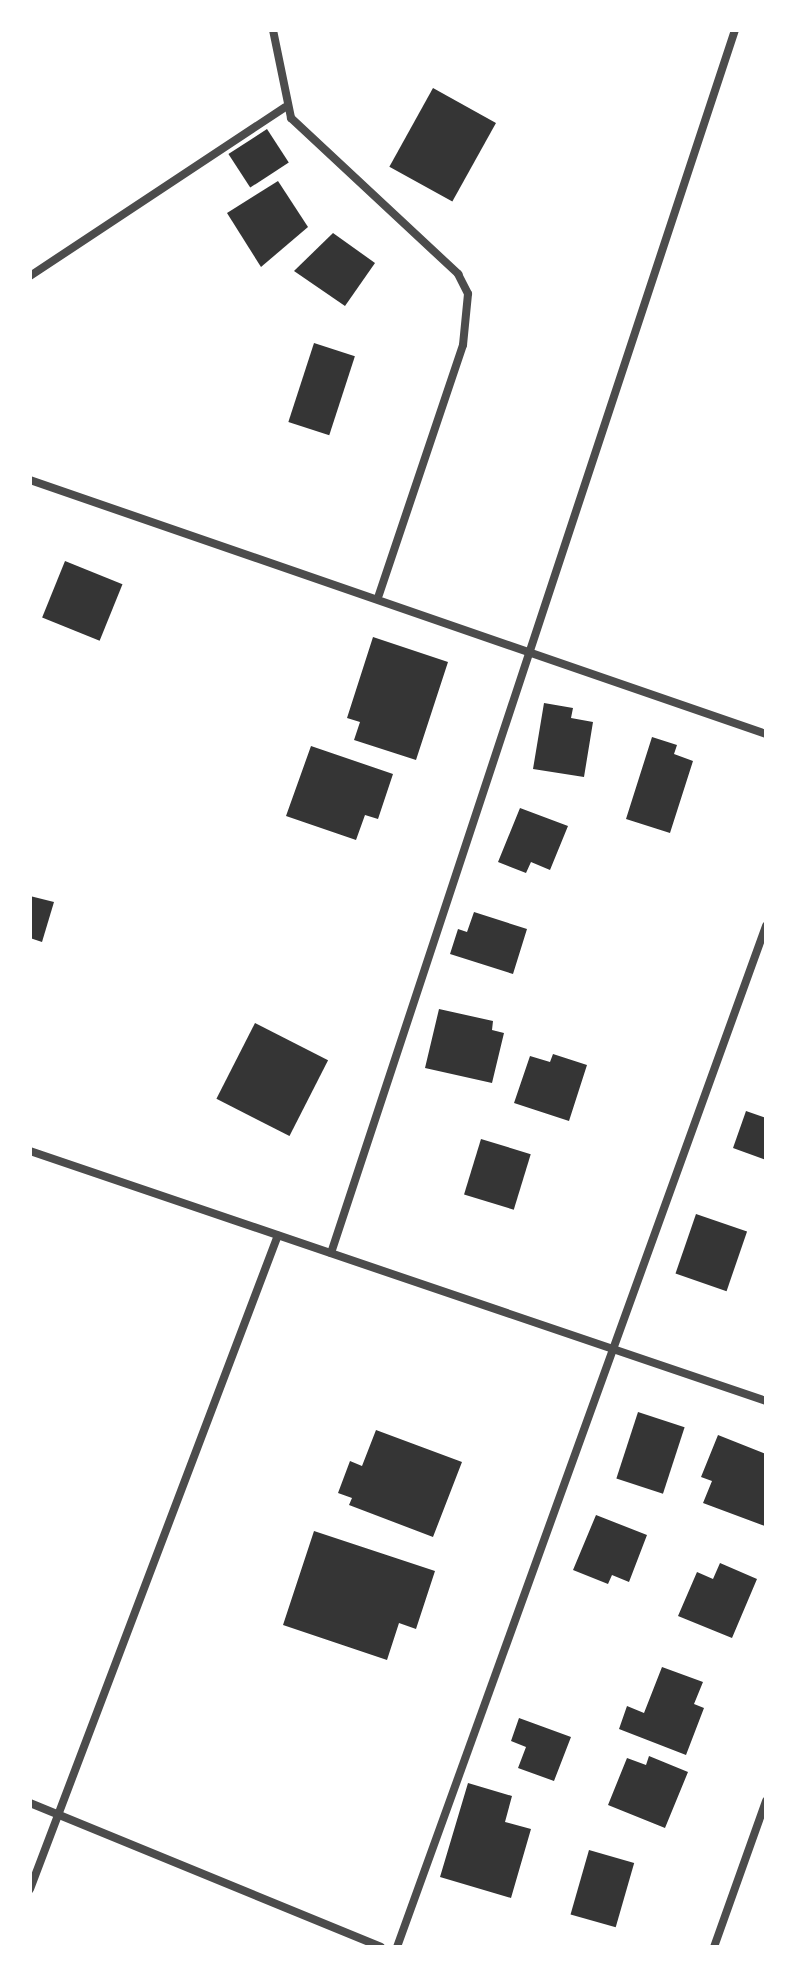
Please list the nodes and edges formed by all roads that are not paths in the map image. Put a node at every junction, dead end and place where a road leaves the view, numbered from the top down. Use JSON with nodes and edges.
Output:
{"nodes":[{"id":1,"x":273,"y":30,"type":"edge"},
{"id":2,"x":735,"y":30,"type":"edge"},
{"id":3,"x":285,"y":107,"type":"junction"},
{"id":4,"x":30,"y":276,"type":"edge"},
{"id":5,"x":30,"y":480,"type":"edge"},
{"id":6,"x":379,"y":595,"type":"junction"},
{"id":7,"x":532,"y":650,"type":"junction"},
{"id":8,"x":766,"y":734,"type":"edge"},
{"id":9,"x":766,"y":926,"type":"edge"},
{"id":10,"x":30,"y":1151,"type":"edge"},
{"id":11,"x":278,"y":1235,"type":"junction"},
{"id":12,"x":331,"y":1253,"type":"junction"},
{"id":13,"x":614,"y":1349,"type":"junction"},
{"id":14,"x":766,"y":1401,"type":"edge"},
{"id":15,"x":766,"y":1801,"type":"edge"},
{"id":16,"x":30,"y":1803,"type":"edge"},
{"id":17,"x":55,"y":1817,"type":"junction"},
{"id":18,"x":30,"y":1889,"type":"edge"},
{"id":19,"x":381,"y":1947,"type":"edge"},
{"id":20,"x":397,"y":1947,"type":"edge"},
{"id":21,"x":714,"y":1947,"type":"edge"}],
"edges":[{"from":1,"to":3,"type":"street"},
{"from":2,"to":7,"type":"street"},
{"from":3,"to":4,"type":"street"},
{"from":3,"to":6,"type":"street"},
{"from":5,"to":6,"type":"street"},
{"from":6,"to":7,"type":"street"},
{"from":7,"to":8,"type":"street"},
{"from":7,"to":12,"type":"street"},
{"from":9,"to":13,"type":"street"},
{"from":10,"to":11,"type":"street"},
{"from":11,"to":12,"type":"street"},
{"from":11,"to":17,"type":"street"},
{"from":12,"to":13,"type":"street"},
{"from":13,"to":14,"type":"street"},
{"from":13,"to":20,"type":"street"},
{"from":15,"to":21,"type":"street"},
{"from":16,"to":17,"type":"street"},
{"from":17,"to":18,"type":"street"},
{"from":17,"to":19,"type":"street"}]}
